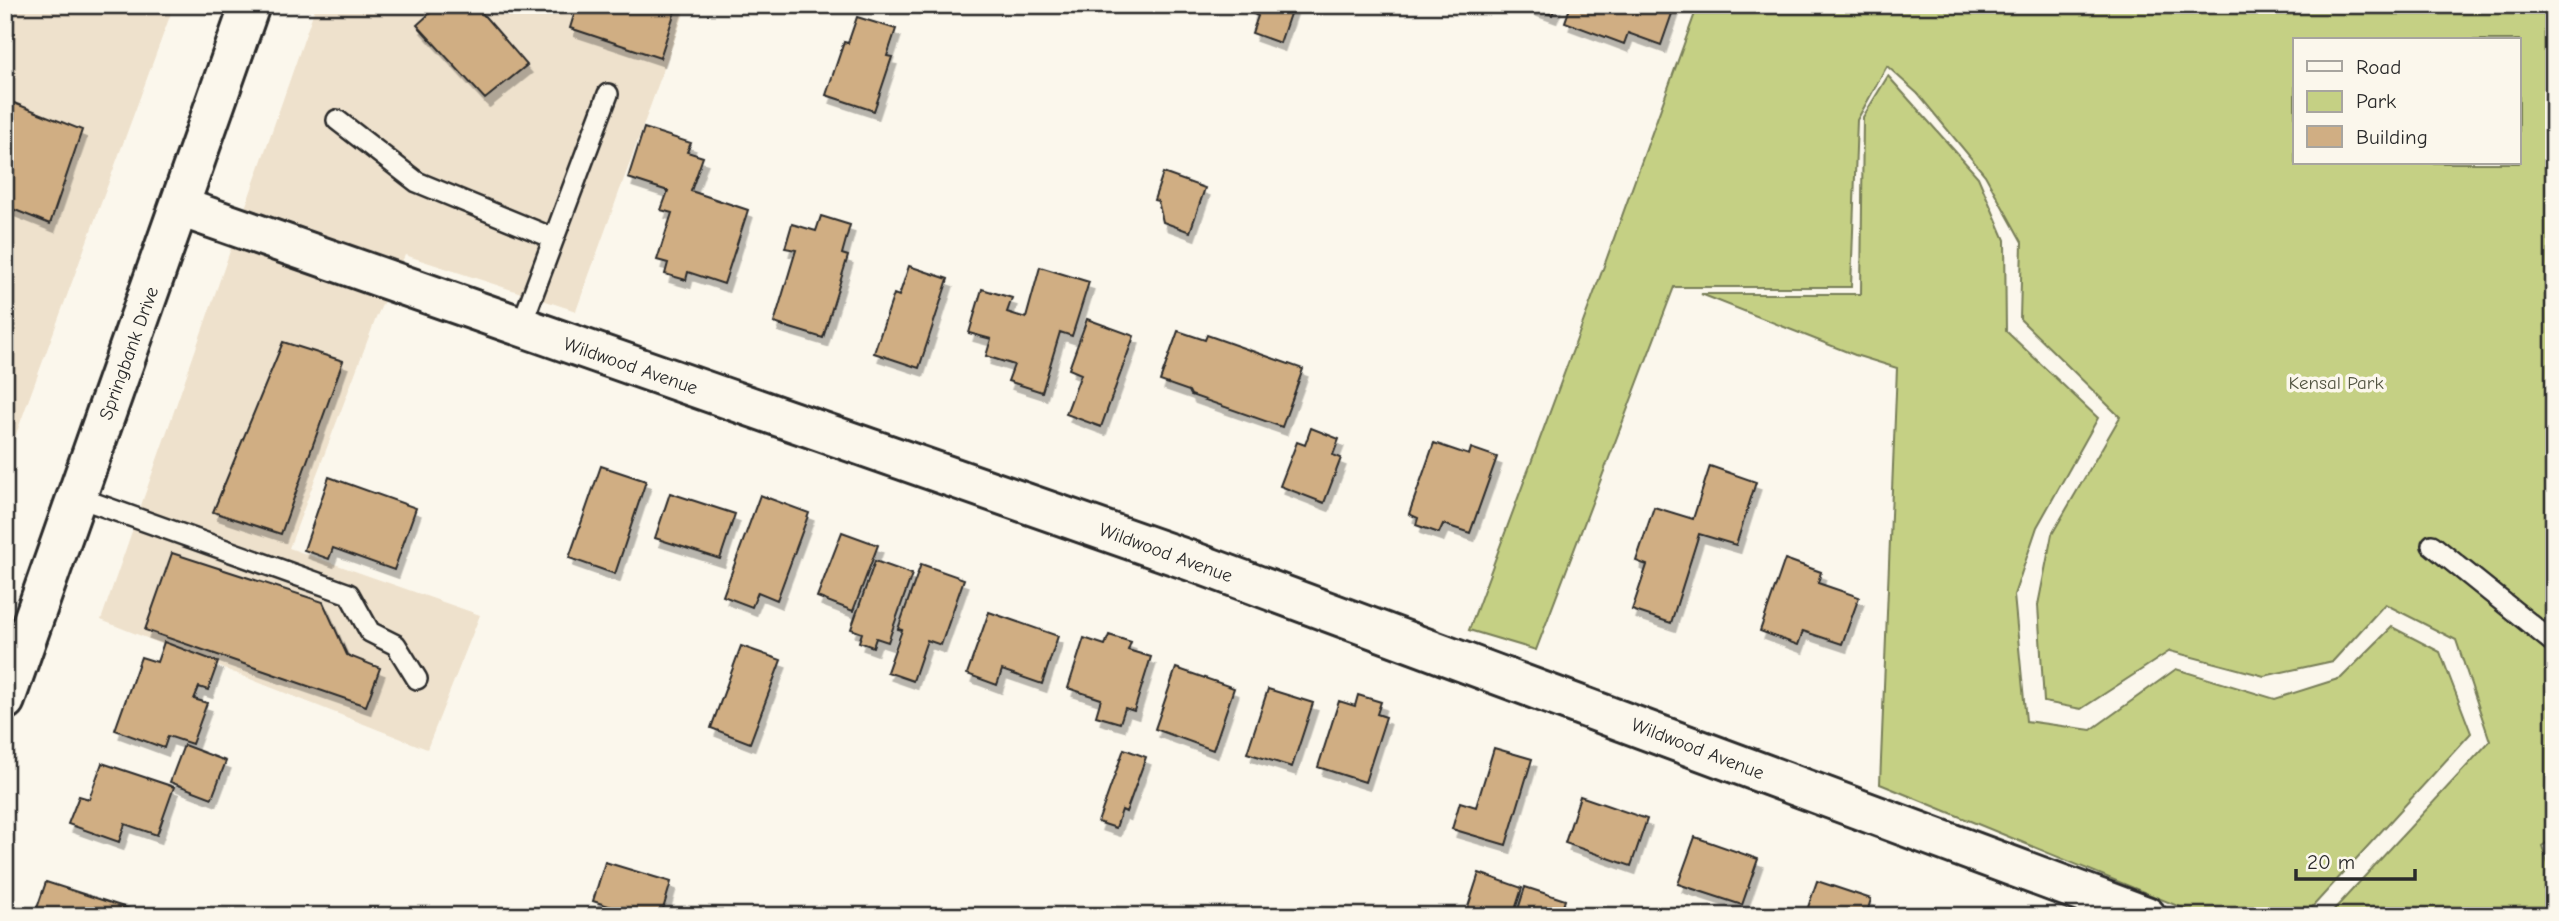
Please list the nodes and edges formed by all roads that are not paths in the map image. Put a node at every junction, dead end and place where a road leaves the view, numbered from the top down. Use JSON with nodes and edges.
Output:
{"nodes":[{"id":1,"x":250,"y":5,"type":"edge"},
{"id":2,"x":608,"y":94,"type":"dead end"},
{"id":3,"x":338,"y":120,"type":"dead end"},
{"id":4,"x":180,"y":207,"type":"junction"},
{"id":5,"x":553,"y":238,"type":"junction"},
{"id":6,"x":521,"y":326,"type":"junction"},
{"id":7,"x":77,"y":497,"type":"junction"},
{"id":8,"x":2432,"y":545,"type":"dead end"},
{"id":9,"x":2554,"y":643,"type":"edge"},
{"id":10,"x":417,"y":678,"type":"dead end"},
{"id":11,"x":5,"y":700,"type":"edge"},
{"id":12,"x":2146,"y":916,"type":"edge"}],
"edges":[{"from":1,"to":4,"type":"street","name":"Springbank Drive"},
{"from":2,"to":5,"type":"lane"},
{"from":3,"to":5,"type":"lane"},
{"from":4,"to":6,"type":"street","name":"Wildwood Avenue"},
{"from":4,"to":7,"type":"street","name":"Springbank Drive"},
{"from":5,"to":6,"type":"lane"},
{"from":6,"to":12,"type":"street","name":"Wildwood Avenue"},
{"from":7,"to":10,"type":"lane"},
{"from":7,"to":11,"type":"street","name":"Springbank Drive"},
{"from":8,"to":9,"type":"lane"}]}
